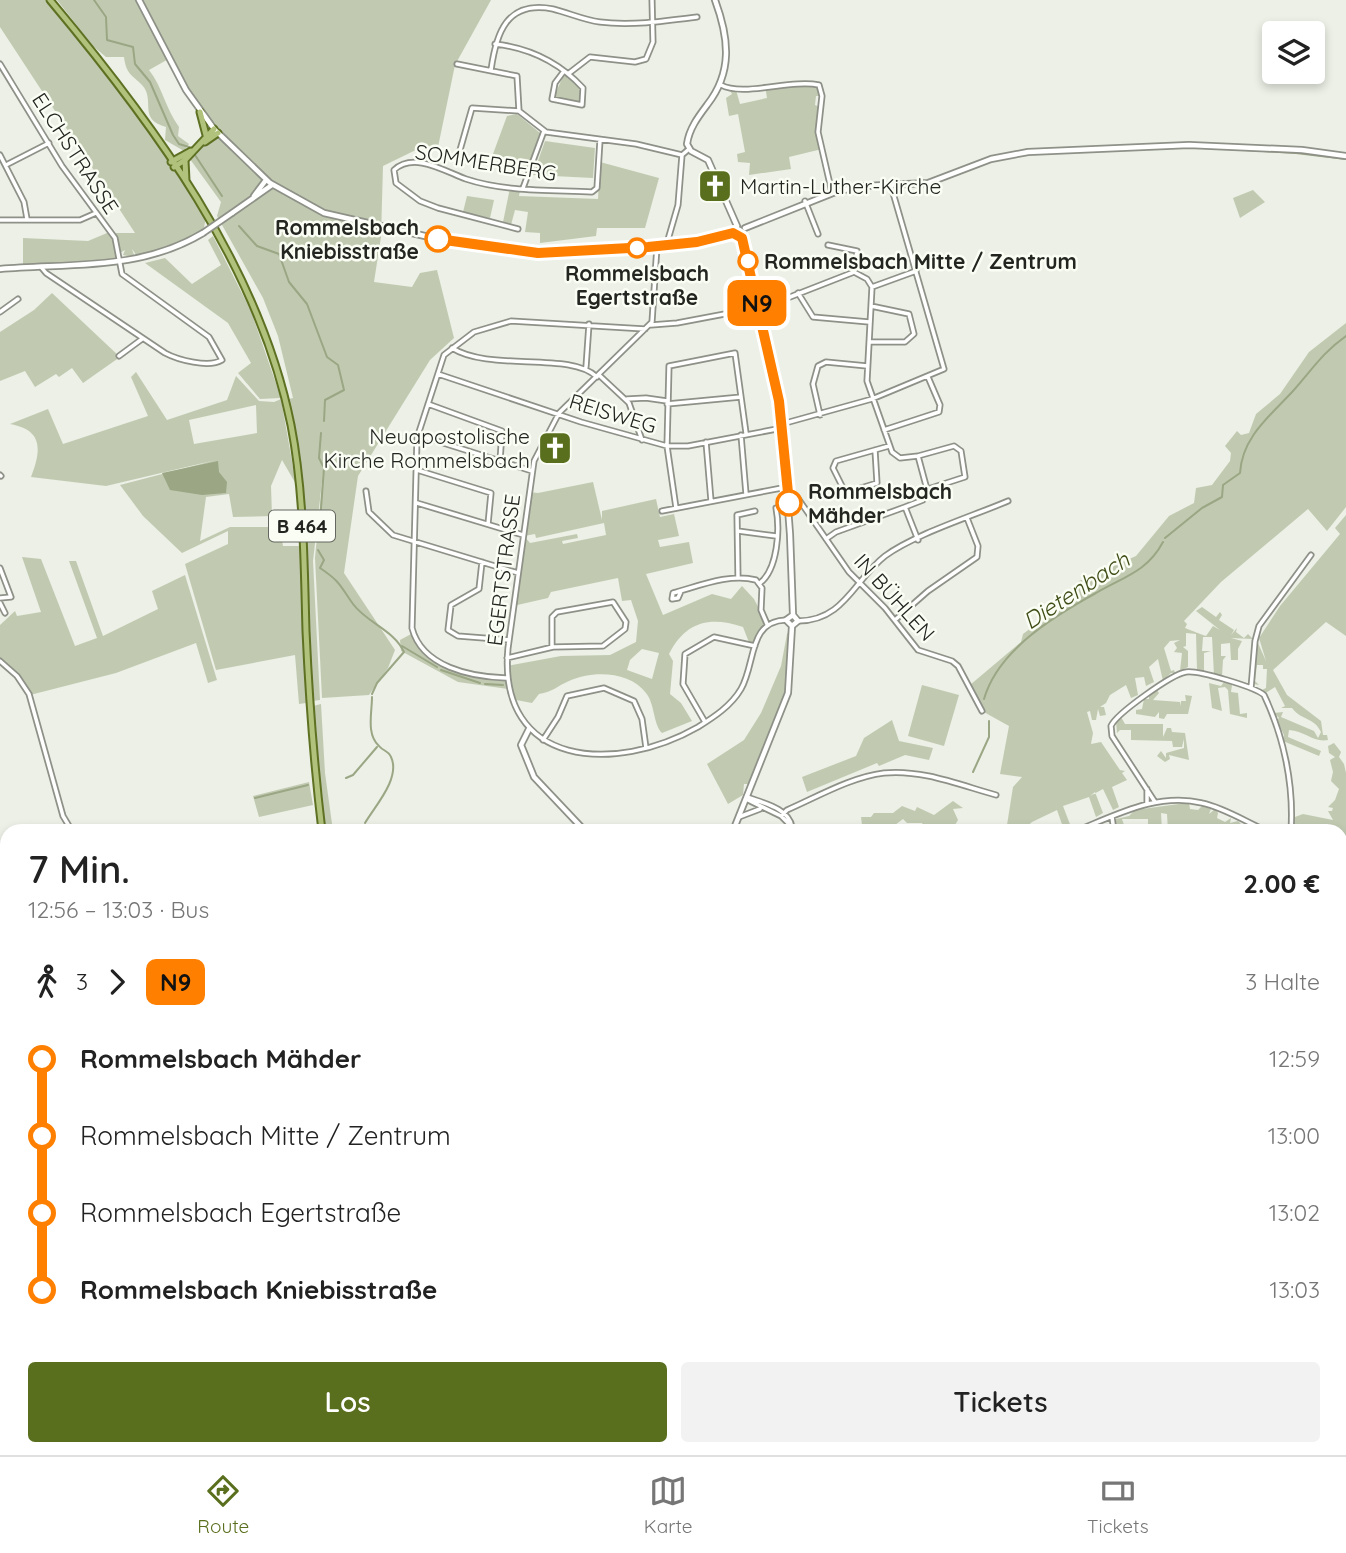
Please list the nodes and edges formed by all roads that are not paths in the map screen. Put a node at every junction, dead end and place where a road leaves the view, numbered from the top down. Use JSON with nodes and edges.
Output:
{"nodes":[{"id":1,"x":51,"y":0,"type":"edge"},
{"id":2,"x":139,"y":0,"type":"edge"},
{"id":3,"x":652,"y":0,"type":"edge"},
{"id":4,"x":715,"y":0,"type":"edge"},
{"id":5,"x":697,"y":18,"type":"dead end"},
{"id":6,"x":654,"y":21,"type":"junction"},
{"id":7,"x":495,"y":44,"type":"junction"},
{"id":8,"x":0,"y":64,"type":"edge"},
{"id":9,"x":457,"y":64,"type":"dead end"},
{"id":10,"x":2,"y":69,"type":"edge"},
{"id":11,"x":491,"y":70,"type":"junction"},
{"id":12,"x":566,"y":72,"type":"junction"},
{"id":13,"x":721,"y":85,"type":"junction"},
{"id":14,"x":519,"y":111,"type":"junction"},
{"id":15,"x":200,"y":112,"type":"junction"},
{"id":16,"x":216,"y":131,"type":"junction"},
{"id":17,"x":544,"y":131,"type":"junction"},
{"id":18,"x":206,"y":137,"type":"junction"},
{"id":19,"x":600,"y":140,"type":"junction"},
{"id":20,"x":202,"y":143,"type":"junction"},
{"id":21,"x":48,"y":144,"type":"junction"},
{"id":22,"x":689,"y":149,"type":"junction"},
{"id":23,"x":460,"y":150,"type":"dead end"},
{"id":24,"x":0,"y":155,"type":"edge"},
{"id":25,"x":682,"y":155,"type":"junction"},
{"id":26,"x":1346,"y":156,"type":"edge"},
{"id":27,"x":184,"y":158,"type":"junction"},
{"id":28,"x":173,"y":164,"type":"junction"},
{"id":29,"x":6,"y":166,"type":"junction"},
{"id":30,"x":266,"y":180,"type":"junction"},
{"id":31,"x":272,"y":184,"type":"junction"},
{"id":32,"x":891,"y":186,"type":"junction"},
{"id":33,"x":523,"y":188,"type":"junction"},
{"id":34,"x":189,"y":190,"type":"junction"},
{"id":35,"x":832,"y":192,"type":"junction"},
{"id":36,"x":250,"y":200,"type":"junction"},
{"id":37,"x":805,"y":201,"type":"junction"},
{"id":38,"x":96,"y":213,"type":"junction"},
{"id":39,"x":27,"y":219,"type":"junction"},
{"id":40,"x":0,"y":220,"type":"edge"},
{"id":41,"x":737,"y":226,"type":"junction"},
{"id":42,"x":745,"y":228,"type":"junction"},
{"id":43,"x":518,"y":229,"type":"dead end"},
{"id":44,"x":733,"y":233,"type":"junction"},
{"id":45,"x":818,"y":234,"type":"dead end"},
{"id":46,"x":742,"y":238,"type":"junction"},
{"id":47,"x":667,"y":243,"type":"junction"},
{"id":48,"x":828,"y":245,"type":"dead end"},
{"id":49,"x":657,"y":246,"type":"junction"},
{"id":50,"x":121,"y":261,"type":"junction"},
{"id":51,"x":41,"y":267,"type":"junction"},
{"id":52,"x":0,"y":269,"type":"edge"},
{"id":53,"x":916,"y":271,"type":"junction"},
{"id":54,"x":853,"y":272,"type":"junction"},
{"id":55,"x":872,"y":287,"type":"junction"},
{"id":56,"x":798,"y":293,"type":"junction"},
{"id":57,"x":18,"y":299,"type":"dead end"},
{"id":58,"x":872,"y":306,"type":"junction"},
{"id":59,"x":759,"y":308,"type":"junction"},
{"id":60,"x":0,"y":312,"type":"edge"},
{"id":61,"x":870,"y":322,"type":"junction"},
{"id":62,"x":589,"y":324,"type":"junction"},
{"id":63,"x":651,"y":325,"type":"junction"},
{"id":64,"x":646,"y":329,"type":"junction"},
{"id":65,"x":142,"y":339,"type":"junction"},
{"id":66,"x":869,"y":342,"type":"junction"},
{"id":67,"x":452,"y":348,"type":"junction"},
{"id":68,"x":120,"y":356,"type":"dead end"},
{"id":69,"x":867,"y":366,"type":"junction"},
{"id":70,"x":586,"y":367,"type":"junction"},
{"id":71,"x":438,"y":373,"type":"junction"},
{"id":72,"x":598,"y":376,"type":"junction"},
{"id":73,"x":928,"y":377,"type":"junction"},
{"id":74,"x":741,"y":397,"type":"junction"},
{"id":75,"x":872,"y":399,"type":"junction"},
{"id":76,"x":627,"y":400,"type":"junction"},
{"id":77,"x":667,"y":403,"type":"junction"},
{"id":78,"x":428,"y":404,"type":"junction"},
{"id":79,"x":559,"y":413,"type":"junction"},
{"id":80,"x":820,"y":415,"type":"junction"},
{"id":81,"x":782,"y":426,"type":"junction"},
{"id":82,"x":884,"y":430,"type":"junction"},
{"id":83,"x":418,"y":435,"type":"junction"},
{"id":84,"x":743,"y":435,"type":"junction"},
{"id":85,"x":642,"y":440,"type":"junction"},
{"id":86,"x":706,"y":442,"type":"junction"},
{"id":87,"x":667,"y":446,"type":"junction"},
{"id":88,"x":890,"y":446,"type":"junction"},
{"id":89,"x":875,"y":450,"type":"junction"},
{"id":90,"x":918,"y":456,"type":"junction"},
{"id":91,"x":500,"y":462,"type":"junction"},
{"id":92,"x":417,"y":470,"type":"junction"},
{"id":93,"x":532,"y":471,"type":"junction"},
{"id":94,"x":928,"y":489,"type":"junction"},
{"id":95,"x":788,"y":490,"type":"junction"},
{"id":96,"x":366,"y":491,"type":"dead end"},
{"id":97,"x":746,"y":494,"type":"junction"},
{"id":98,"x":711,"y":501,"type":"junction"},
{"id":99,"x":1008,"y":501,"type":"dead end"},
{"id":100,"x":417,"y":503,"type":"junction"},
{"id":101,"x":676,"y":508,"type":"junction"},
{"id":102,"x":776,"y":508,"type":"dead end"},
{"id":103,"x":905,"y":508,"type":"junction"},
{"id":104,"x":662,"y":511,"type":"dead end"},
{"id":105,"x":755,"y":511,"type":"dead end"},
{"id":106,"x":967,"y":519,"type":"junction"},
{"id":107,"x":488,"y":524,"type":"junction"},
{"id":108,"x":738,"y":531,"type":"junction"},
{"id":109,"x":523,"y":535,"type":"junction"},
{"id":110,"x":776,"y":536,"type":"junction"},
{"id":111,"x":826,"y":539,"type":"junction"},
{"id":112,"x":918,"y":540,"type":"junction"},
{"id":113,"x":415,"y":541,"type":"junction"},
{"id":114,"x":1311,"y":555,"type":"dead end"},
{"id":115,"x":482,"y":562,"type":"junction"},
{"id":116,"x":0,"y":568,"type":"edge"},
{"id":117,"x":517,"y":573,"type":"junction"},
{"id":118,"x":738,"y":578,"type":"junction"},
{"id":119,"x":760,"y":583,"type":"junction"},
{"id":120,"x":860,"y":583,"type":"junction"},
{"id":121,"x":681,"y":591,"type":"dead end"},
{"id":122,"x":0,"y":601,"type":"edge"},
{"id":123,"x":5,"y":613,"type":"dead end"},
{"id":124,"x":793,"y":615,"type":"junction"},
{"id":125,"x":786,"y":620,"type":"junction"},
{"id":126,"x":895,"y":620,"type":"junction"},
{"id":127,"x":798,"y":621,"type":"junction"},
{"id":128,"x":767,"y":624,"type":"junction"},
{"id":129,"x":792,"y":626,"type":"junction"},
{"id":130,"x":509,"y":640,"type":"junction"},
{"id":131,"x":755,"y":646,"type":"junction"},
{"id":132,"x":552,"y":647,"type":"junction"},
{"id":133,"x":507,"y":658,"type":"junction"},
{"id":134,"x":0,"y":661,"type":"edge"},
{"id":135,"x":506,"y":678,"type":"junction"},
{"id":136,"x":1251,"y":688,"type":"junction"},
{"id":137,"x":982,"y":711,"type":"dead end"},
{"id":138,"x":705,"y":722,"type":"junction"},
{"id":139,"x":529,"y":729,"type":"junction"},
{"id":140,"x":543,"y":740,"type":"junction"},
{"id":141,"x":646,"y":748,"type":"junction"},
{"id":142,"x":1147,"y":789,"type":"junction"},
{"id":143,"x":996,"y":794,"type":"dead end"},
{"id":144,"x":747,"y":798,"type":"junction"},
{"id":145,"x":1155,"y":802,"type":"junction"},
{"id":146,"x":1147,"y":804,"type":"junction"},
{"id":147,"x":762,"y":809,"type":"junction"},
{"id":148,"x":782,"y":814,"type":"junction"},
{"id":149,"x":739,"y":817,"type":"junction"},
{"id":150,"x":1112,"y":817,"type":"junction"},
{"id":151,"x":68,"y":824,"type":"edge"},
{"id":152,"x":321,"y":824,"type":"edge"},
{"id":153,"x":578,"y":824,"type":"edge"},
{"id":154,"x":736,"y":824,"type":"edge"},
{"id":155,"x":789,"y":824,"type":"edge"},
{"id":156,"x":1094,"y":824,"type":"edge"},
{"id":157,"x":1113,"y":824,"type":"edge"},
{"id":158,"x":1250,"y":824,"type":"edge"},
{"id":159,"x":1291,"y":824,"type":"edge"}],
"edges":[{"from":1,"to":28,"type":"main road","number":"B 464"},
{"from":2,"to":15,"type":"street"},
{"from":3,"to":6,"type":"street"},
{"from":4,"to":13,"type":"street"},
{"from":5,"to":6,"type":"street"},
{"from":6,"to":7,"type":"street"},
{"from":6,"to":12,"type":"street"},
{"from":7,"to":11,"type":"street"},
{"from":7,"to":12,"type":"street"},
{"from":8,"to":10,"type":"street","name":"ELCHSTRASSE"},
{"from":9,"to":11,"type":"street"},
{"from":10,"to":21,"type":"street","name":"ELCHSTRASSE"},
{"from":11,"to":14,"type":"street"},
{"from":12,"to":12,"type":"street"},
{"from":13,"to":22,"type":"street"},
{"from":13,"to":35,"type":"street"},
{"from":14,"to":17,"type":"street"},
{"from":14,"to":23,"type":"street"},
{"from":15,"to":16,"type":"street"},
{"from":15,"to":18,"type":"main road"},
{"from":16,"to":18,"type":"main road"},
{"from":16,"to":20,"type":"main road"},
{"from":16,"to":30,"type":"street"},
{"from":17,"to":19,"type":"street"},
{"from":17,"to":33,"type":"street"},
{"from":18,"to":20,"type":"main road"},
{"from":19,"to":25,"type":"street"},
{"from":19,"to":33,"type":"street","name":"SOMMERBERG"},
{"from":20,"to":27,"type":"main road"},
{"from":21,"to":29,"type":"street"},
{"from":21,"to":38,"type":"street","name":"ELCHSTRASSE"},
{"from":22,"to":25,"type":"street"},
{"from":22,"to":41,"type":"street"},
{"from":24,"to":29,"type":"street"},
{"from":25,"to":47,"type":"street"},
{"from":26,"to":32,"type":"street"},
{"from":27,"to":28,"type":"main road"},
{"from":27,"to":34,"type":"main road"},
{"from":28,"to":34,"type":"main road","number":"B 464"},
{"from":29,"to":39,"type":"street"},
{"from":30,"to":31,"type":"street"},
{"from":30,"to":36,"type":"street"},
{"from":31,"to":36,"type":"street"},
{"from":31,"to":49,"type":"street"},
{"from":32,"to":35,"type":"street"},
{"from":32,"to":53,"type":"street"},
{"from":33,"to":43,"type":"street","name":"SOMMERBERG"},
{"from":34,"to":152,"type":"main road","number":"B 464"},
{"from":35,"to":37,"type":"street"},
{"from":36,"to":50,"type":"street","bridge":true},
{"from":37,"to":42,"type":"street"},
{"from":37,"to":45,"type":"street"},
{"from":38,"to":39,"type":"street"},
{"from":38,"to":50,"type":"street","name":"ELCHSTRASSE"},
{"from":39,"to":40,"type":"street"},
{"from":41,"to":42,"type":"street"},
{"from":41,"to":44,"type":"street"},
{"from":42,"to":46,"type":"street"},
{"from":44,"to":46,"type":"street"},
{"from":44,"to":47,"type":"street"},
{"from":46,"to":59,"type":"street"},
{"from":47,"to":49,"type":"street"},
{"from":48,"to":54,"type":"street"},
{"from":49,"to":63,"type":"street"},
{"from":50,"to":51,"type":"street"},
{"from":50,"to":65,"type":"street","name":"ELCHSTRASSE"},
{"from":51,"to":52,"type":"street"},
{"from":51,"to":65,"type":"street"},
{"from":53,"to":55,"type":"street"},
{"from":53,"to":73,"type":"street","name":"REISWEG"},
{"from":54,"to":55,"type":"street"},
{"from":54,"to":56,"type":"street"},
{"from":55,"to":58,"type":"street"},
{"from":56,"to":59,"type":"street"},
{"from":56,"to":61,"type":"street"},
{"from":57,"to":60,"type":"street"},
{"from":58,"to":61,"type":"street"},
{"from":58,"to":66,"type":"street"},
{"from":59,"to":63,"type":"street"},
{"from":59,"to":81,"type":"street"},
{"from":61,"to":66,"type":"street"},
{"from":62,"to":64,"type":"street"},
{"from":62,"to":67,"type":"street"},
{"from":62,"to":70,"type":"street"},
{"from":63,"to":64,"type":"street","name":"EGERTSTRASSE"},
{"from":64,"to":72,"type":"street","name":"EGERTSTRASSE"},
{"from":65,"to":68,"type":"street"},
{"from":66,"to":69,"type":"street"},
{"from":67,"to":70,"type":"street"},
{"from":67,"to":71,"type":"street"},
{"from":69,"to":75,"type":"street"},
{"from":69,"to":80,"type":"street"},
{"from":70,"to":72,"type":"street"},
{"from":71,"to":78,"type":"street"},
{"from":71,"to":79,"type":"street","name":"REISWEG"},
{"from":72,"to":76,"type":"street"},
{"from":72,"to":79,"type":"street","name":"EGERTSTRASSE"},
{"from":73,"to":75,"type":"street","name":"REISWEG"},
{"from":73,"to":82,"type":"street"},
{"from":74,"to":77,"type":"street"},
{"from":74,"to":77,"type":"street"},
{"from":74,"to":84,"type":"street"},
{"from":75,"to":80,"type":"street","name":"REISWEG"},
{"from":75,"to":82,"type":"street"},
{"from":76,"to":77,"type":"street"},
{"from":76,"to":85,"type":"street"},
{"from":77,"to":87,"type":"street"},
{"from":78,"to":83,"type":"street"},
{"from":78,"to":91,"type":"street"},
{"from":79,"to":85,"type":"street","name":"REISWEG"},
{"from":79,"to":93,"type":"street","name":"EGERTSTRASSE"},
{"from":80,"to":81,"type":"street","name":"REISWEG"},
{"from":81,"to":84,"type":"street","name":"REISWEG"},
{"from":81,"to":95,"type":"street"},
{"from":82,"to":88,"type":"street"},
{"from":83,"to":91,"type":"street"},
{"from":83,"to":92,"type":"street"},
{"from":84,"to":86,"type":"street","name":"REISWEG"},
{"from":84,"to":97,"type":"street"},
{"from":85,"to":87,"type":"street","name":"REISWEG"},
{"from":86,"to":87,"type":"street","name":"REISWEG"},
{"from":86,"to":98,"type":"street"},
{"from":87,"to":101,"type":"street"},
{"from":88,"to":89,"type":"street"},
{"from":88,"to":90,"type":"street"},
{"from":89,"to":89,"type":"street"},
{"from":90,"to":94,"type":"street"},
{"from":90,"to":94,"type":"street"},
{"from":91,"to":93,"type":"street"},
{"from":92,"to":100,"type":"street"},
{"from":92,"to":107,"type":"street"},
{"from":93,"to":109,"type":"street","name":"EGERTSTRASSE"},
{"from":94,"to":103,"type":"street"},
{"from":95,"to":97,"type":"street"},
{"from":95,"to":111,"type":"street","name":"IN BÜHLEN"},
{"from":95,"to":124,"type":"street"},
{"from":96,"to":113,"type":"street"},
{"from":97,"to":98,"type":"street"},
{"from":98,"to":101,"type":"street"},
{"from":99,"to":106,"type":"street"},
{"from":100,"to":107,"type":"street"},
{"from":100,"to":113,"type":"street"},
{"from":101,"to":104,"type":"street"},
{"from":102,"to":110,"type":"street"},
{"from":103,"to":111,"type":"street"},
{"from":103,"to":112,"type":"street"},
{"from":105,"to":108,"type":"street"},
{"from":106,"to":112,"type":"street"},
{"from":106,"to":126,"type":"street"},
{"from":107,"to":109,"type":"street"},
{"from":108,"to":110,"type":"street"},
{"from":108,"to":118,"type":"street"},
{"from":109,"to":117,"type":"street","name":"EGERTSTRASSE"},
{"from":110,"to":119,"type":"street"},
{"from":111,"to":120,"type":"street","name":"IN BÜHLEN"},
{"from":112,"to":120,"type":"street"},
{"from":113,"to":115,"type":"street"},
{"from":113,"to":135,"type":"street"},
{"from":114,"to":136,"type":"street"},
{"from":115,"to":117,"type":"street"},
{"from":115,"to":130,"type":"street"},
{"from":116,"to":122,"type":"street"},
{"from":117,"to":130,"type":"street","name":"EGERTSTRASSE"},
{"from":118,"to":119,"type":"street"},
{"from":118,"to":121,"type":"street"},
{"from":119,"to":128,"type":"street"},
{"from":120,"to":126,"type":"street","name":"IN BÜHLEN"},
{"from":120,"to":127,"type":"street"},
{"from":122,"to":123,"type":"street"},
{"from":124,"to":125,"type":"street"},
{"from":124,"to":127,"type":"street"},
{"from":125,"to":128,"type":"street"},
{"from":125,"to":129,"type":"street"},
{"from":126,"to":137,"type":"street","name":"IN BÜHLEN"},
{"from":127,"to":129,"type":"street"},
{"from":128,"to":131,"type":"street"},
{"from":129,"to":144,"type":"street"},
{"from":130,"to":133,"type":"street","name":"EGERTSTRASSE"},
{"from":131,"to":138,"type":"street"},
{"from":131,"to":138,"type":"street"},
{"from":132,"to":132,"type":"street"},
{"from":132,"to":133,"type":"street"},
{"from":133,"to":135,"type":"street","name":"EGERTSTRASSE"},
{"from":134,"to":151,"type":"street"},
{"from":135,"to":139,"type":"street","name":"EGERTSTRASSE"},
{"from":136,"to":142,"type":"street"},
{"from":136,"to":159,"type":"street"},
{"from":138,"to":141,"type":"street"},
{"from":139,"to":140,"type":"street"},
{"from":139,"to":153,"type":"street"},
{"from":140,"to":141,"type":"street"},
{"from":140,"to":141,"type":"street"},
{"from":142,"to":145,"type":"street"},
{"from":142,"to":146,"type":"street"},
{"from":143,"to":148,"type":"street"},
{"from":144,"to":147,"type":"street"},
{"from":144,"to":148,"type":"street"},
{"from":144,"to":149,"type":"street"},
{"from":145,"to":146,"type":"street"},
{"from":145,"to":158,"type":"street"},
{"from":146,"to":150,"type":"street"},
{"from":147,"to":148,"type":"street"},
{"from":147,"to":149,"type":"street"},
{"from":148,"to":155,"type":"street"},
{"from":149,"to":154,"type":"street"},
{"from":150,"to":156,"type":"street"},
{"from":150,"to":157,"type":"street"}]}
